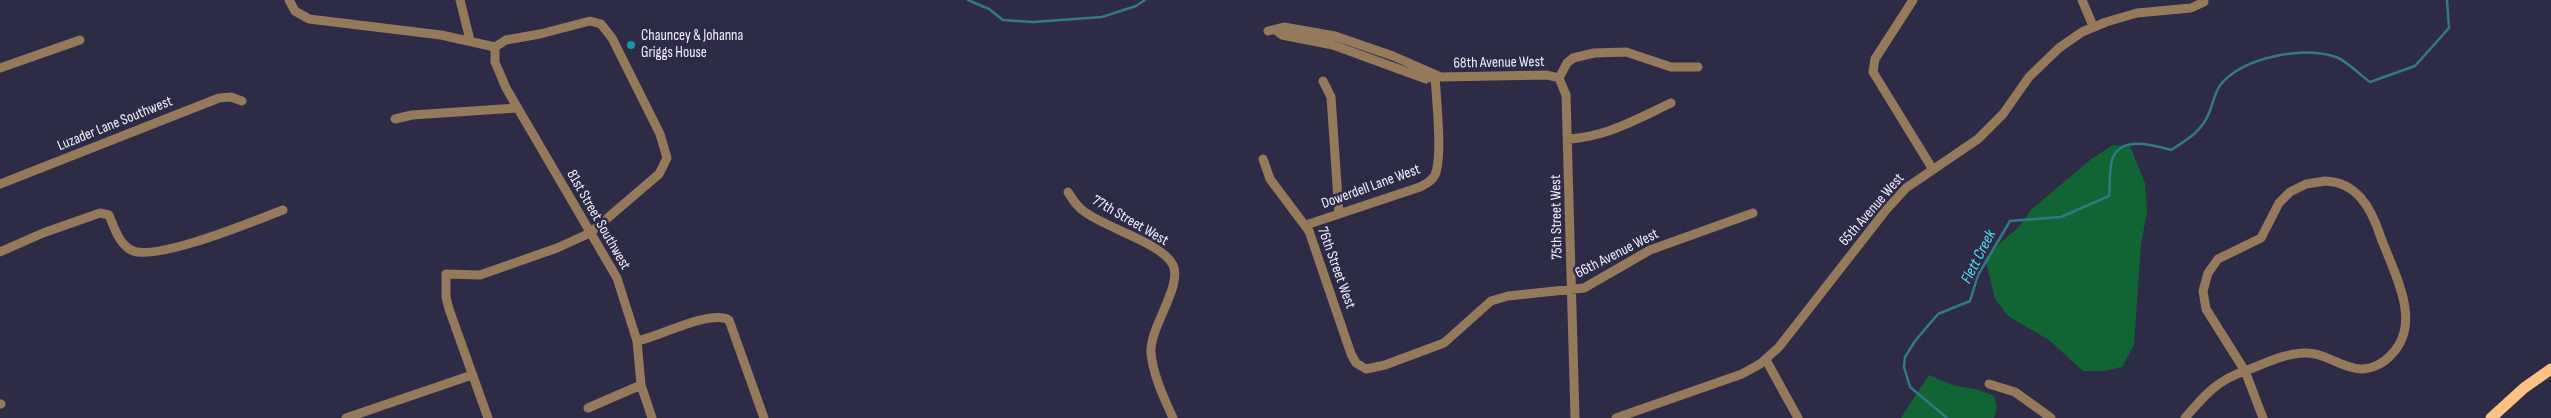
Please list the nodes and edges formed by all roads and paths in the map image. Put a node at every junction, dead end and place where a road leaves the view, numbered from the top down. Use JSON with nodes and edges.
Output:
{"nodes":[{"id":1,"x":289,"y":0,"type":"edge"},
{"id":2,"x":1913,"y":0,"type":"edge"},
{"id":3,"x":2082,"y":0,"type":"edge"},
{"id":4,"x":460,"y":1,"type":"edge"},
{"id":5,"x":2204,"y":2,"type":"dead end"},
{"id":6,"x":2093,"y":26,"type":"junction"},
{"id":7,"x":1272,"y":31,"type":"dead end"},
{"id":8,"x":80,"y":40,"type":"dead end"},
{"id":9,"x":470,"y":40,"type":"junction"},
{"id":10,"x":495,"y":47,"type":"junction"},
{"id":11,"x":1698,"y":67,"type":"dead end"},
{"id":12,"x":0,"y":68,"type":"edge"},
{"id":13,"x":1435,"y":76,"type":"junction"},
{"id":14,"x":1558,"y":78,"type":"junction"},
{"id":15,"x":1323,"y":81,"type":"dead end"},
{"id":16,"x":242,"y":101,"type":"dead end"},
{"id":17,"x":1671,"y":103,"type":"dead end"},
{"id":18,"x":517,"y":108,"type":"junction"},
{"id":19,"x":394,"y":119,"type":"dead end"},
{"id":20,"x":1568,"y":139,"type":"junction"},
{"id":21,"x":1264,"y":159,"type":"dead end"},
{"id":22,"x":1932,"y":168,"type":"junction"},
{"id":23,"x":0,"y":184,"type":"edge"},
{"id":24,"x":1068,"y":192,"type":"dead end"},
{"id":25,"x":283,"y":210,"type":"dead end"},
{"id":26,"x":1753,"y":213,"type":"dead end"},
{"id":27,"x":1339,"y":214,"type":"junction"},
{"id":28,"x":1306,"y":225,"type":"junction"},
{"id":29,"x":590,"y":233,"type":"junction"},
{"id":30,"x":0,"y":252,"type":"edge"},
{"id":31,"x":1572,"y":290,"type":"junction"},
{"id":32,"x":637,"y":341,"type":"junction"},
{"id":33,"x":1766,"y":360,"type":"junction"},
{"id":34,"x":1359,"y":366,"type":"joint"},
{"id":35,"x":2551,"y":369,"type":"edge"},
{"id":36,"x":2245,"y":370,"type":"junction"},
{"id":37,"x":472,"y":375,"type":"junction"},
{"id":38,"x":1989,"y":384,"type":"dead end"},
{"id":39,"x":641,"y":385,"type":"junction"},
{"id":40,"x":588,"y":408,"type":"dead end"},
{"id":41,"x":1641,"y":414,"type":"edge"},
{"id":42,"x":346,"y":418,"type":"edge"},
{"id":43,"x":488,"y":418,"type":"edge"},
{"id":44,"x":652,"y":418,"type":"edge"},
{"id":45,"x":764,"y":418,"type":"edge"},
{"id":46,"x":1173,"y":418,"type":"edge"},
{"id":47,"x":1576,"y":418,"type":"edge"},
{"id":48,"x":1616,"y":418,"type":"edge"},
{"id":49,"x":1798,"y":418,"type":"edge"},
{"id":50,"x":2051,"y":418,"type":"edge"},
{"id":51,"x":2185,"y":418,"type":"edge"},
{"id":52,"x":2263,"y":418,"type":"edge"},
{"id":53,"x":2491,"y":418,"type":"edge"}],
"edges":[{"from":1,"to":9,"type":"street"},
{"from":2,"to":22,"type":"street"},
{"from":3,"to":6,"type":"street"},
{"from":4,"to":9,"type":"street"},
{"from":5,"to":6,"type":"street","name":"65th Avenue West"},
{"from":6,"to":22,"type":"street","name":"65th Avenue West"},
{"from":7,"to":13,"type":"street","name":"68th Avenue West"},
{"from":8,"to":12,"type":"street"},
{"from":9,"to":10,"type":"street"},
{"from":10,"to":18,"type":"street","name":"81st Street Southwest"},
{"from":10,"to":29,"type":"street"},
{"from":11,"to":14,"type":"street","name":"68th Avenue West"},
{"from":13,"to":14,"type":"street","name":"68th Avenue West"},
{"from":13,"to":27,"type":"street","name":"Dowerdell Lane West"},
{"from":14,"to":20,"type":"street","name":"75th Street West"},
{"from":15,"to":27,"type":"street"},
{"from":16,"to":23,"type":"street","name":"Luzader Lane Southwest"},
{"from":17,"to":20,"type":"street"},
{"from":18,"to":19,"type":"street"},
{"from":18,"to":29,"type":"street","name":"81st Street Southwest"},
{"from":20,"to":31,"type":"street","name":"75th Street West"},
{"from":21,"to":28,"type":"street","name":"76th Street West"},
{"from":22,"to":33,"type":"street","name":"65th Avenue West"},
{"from":24,"to":46,"type":"street","name":"77th Street West"},
{"from":25,"to":30,"type":"street"},
{"from":26,"to":31,"type":"street","name":"66th Avenue West"},
{"from":27,"to":28,"type":"street","name":"Dowerdell Lane West"},
{"from":28,"to":34,"type":"street","name":"76th Street West"},
{"from":29,"to":32,"type":"street","name":"81st Street Southwest"},
{"from":29,"to":37,"type":"street"},
{"from":31,"to":34,"type":"street","name":"66th Avenue West"},
{"from":31,"to":47,"type":"street","name":"75th Street West"},
{"from":32,"to":39,"type":"street","name":"81st Street Southwest"},
{"from":32,"to":45,"type":"street"},
{"from":33,"to":41,"type":"street","name":"65th Avenue West"},
{"from":33,"to":49,"type":"street"},
{"from":35,"to":53,"type":"main road"},
{"from":36,"to":36,"type":"street"},
{"from":36,"to":51,"type":"street"},
{"from":36,"to":52,"type":"street"},
{"from":37,"to":42,"type":"street"},
{"from":37,"to":43,"type":"street"},
{"from":38,"to":50,"type":"street"},
{"from":39,"to":40,"type":"street"},
{"from":39,"to":44,"type":"street","name":"81st Street Southwest"},
{"from":41,"to":48,"type":"street","name":"65th Avenue West"}]}
